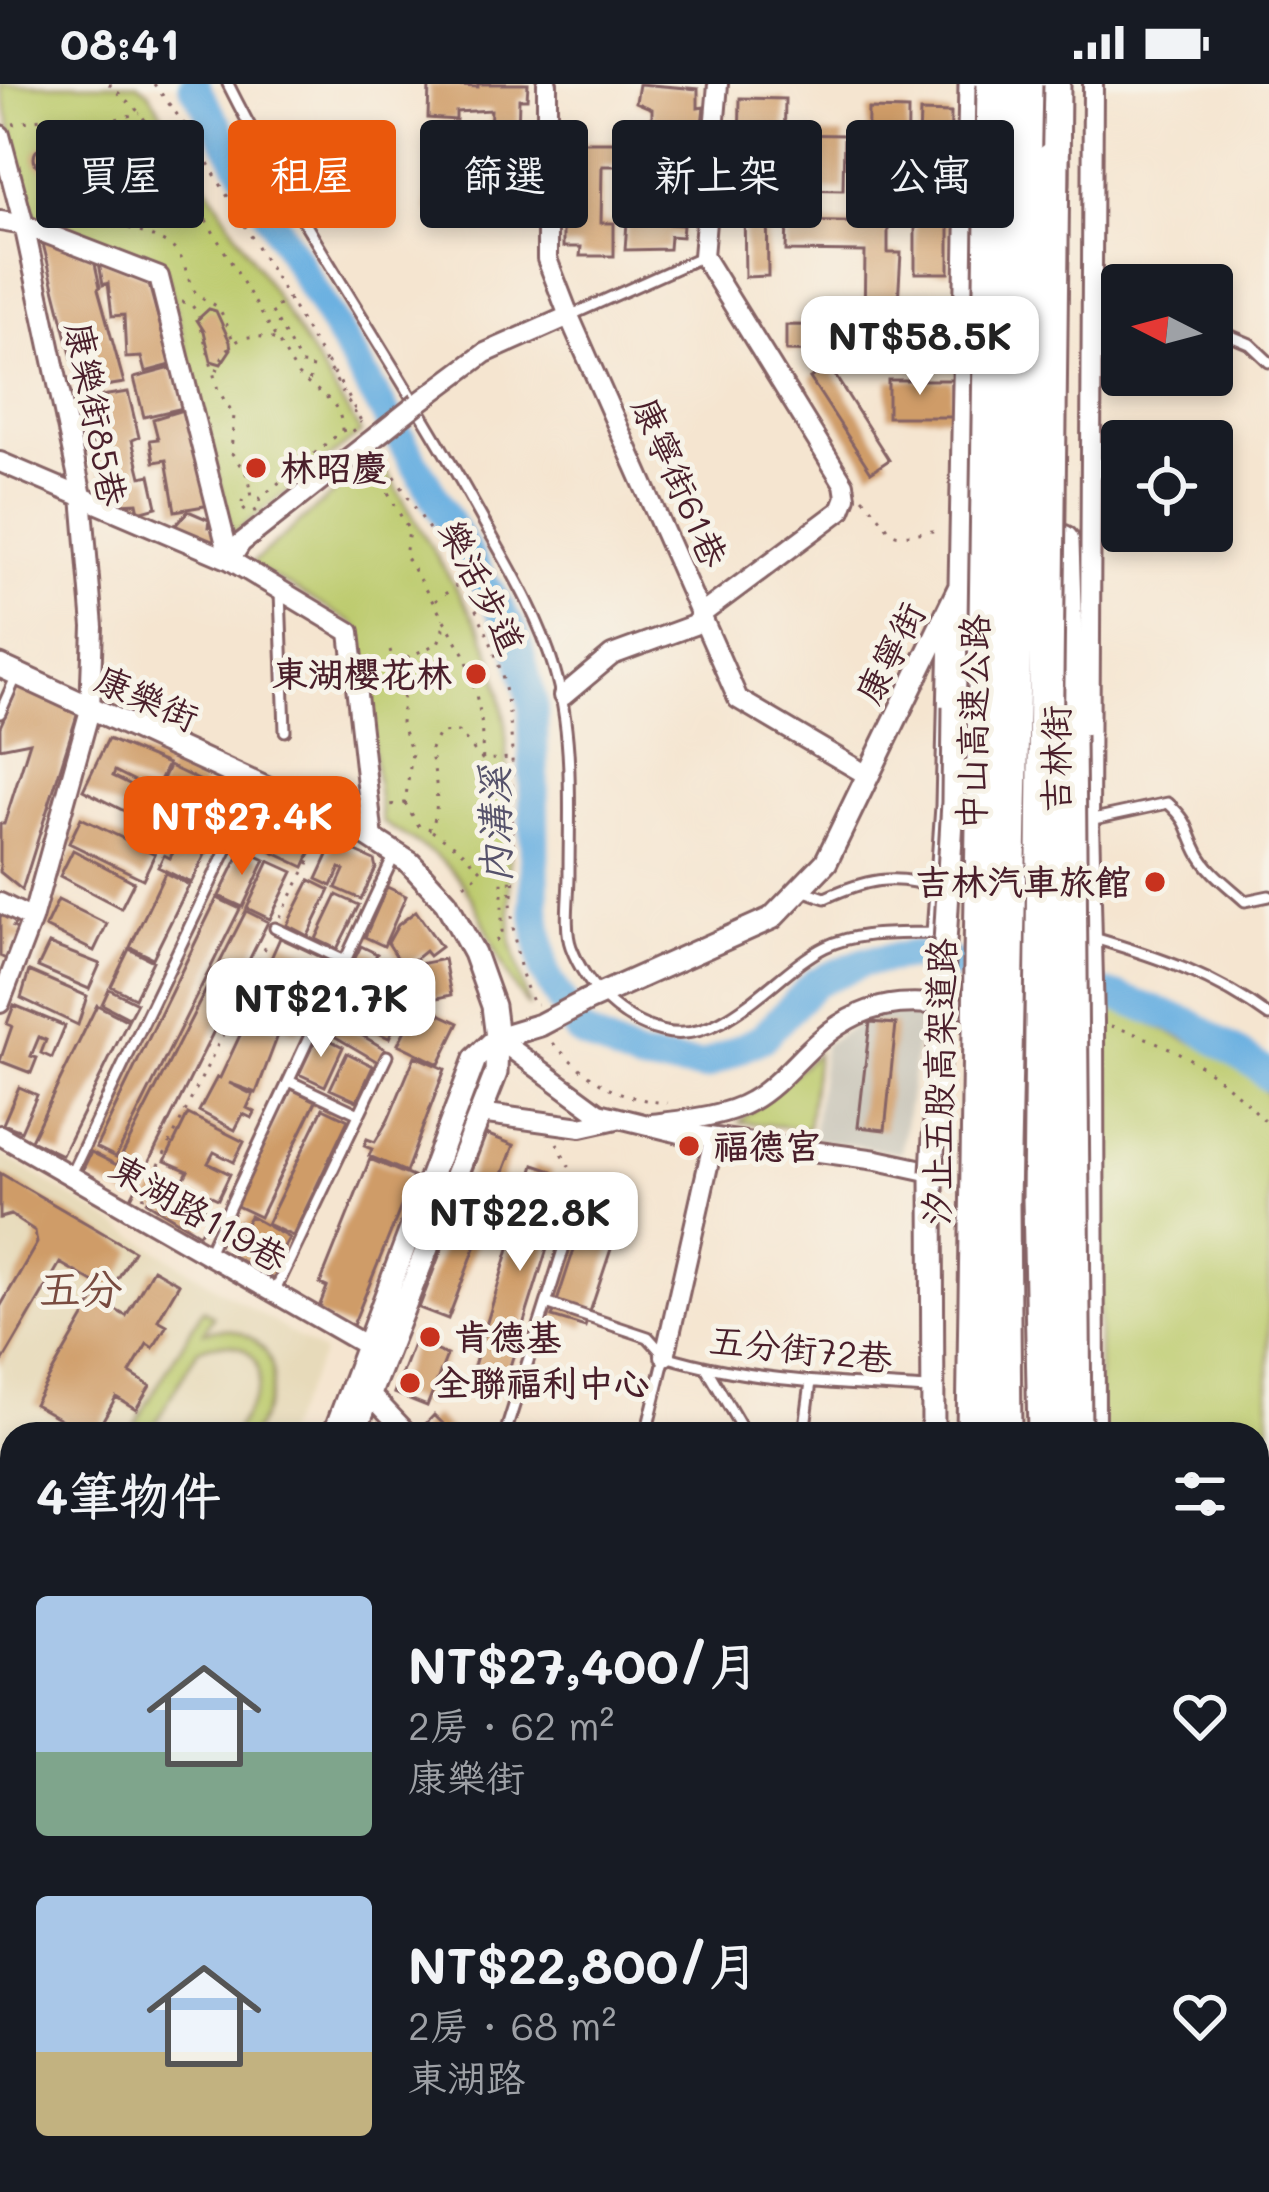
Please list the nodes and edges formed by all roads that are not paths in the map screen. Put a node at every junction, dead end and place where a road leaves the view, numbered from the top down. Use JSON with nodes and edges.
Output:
{"nodes":[{"id":1,"x":227,"y":84,"type":"edge"},
{"id":2,"x":547,"y":84,"type":"edge"},
{"id":3,"x":718,"y":84,"type":"edge"},
{"id":4,"x":970,"y":84,"type":"edge"},
{"id":5,"x":994,"y":84,"type":"edge"},
{"id":6,"x":1025,"y":84,"type":"edge"},
{"id":7,"x":1053,"y":84,"type":"edge"},
{"id":8,"x":1093,"y":84,"type":"edge"},
{"id":9,"x":6,"y":130,"type":"edge"},
{"id":10,"x":1052,"y":159,"type":"junction"},
{"id":11,"x":0,"y":221,"type":"edge"},
{"id":12,"x":24,"y":225,"type":"junction"},
{"id":13,"x":703,"y":256,"type":"junction"},
{"id":14,"x":569,"y":316,"type":"junction"},
{"id":15,"x":1090,"y":327,"type":"junction"},
{"id":16,"x":1101,"y":327,"type":"edge"},
{"id":17,"x":1233,"y":337,"type":"edge"},
{"id":18,"x":1269,"y":362,"type":"edge"},
{"id":19,"x":418,"y":404,"type":"junction"},
{"id":20,"x":0,"y":462,"type":"edge"},
{"id":21,"x":82,"y":496,"type":"junction"},
{"id":22,"x":230,"y":560,"type":"junction"},
{"id":23,"x":960,"y":586,"type":"junction"},
{"id":24,"x":280,"y":590,"type":"junction"},
{"id":25,"x":703,"y":613,"type":"junction"},
{"id":26,"x":945,"y":619,"type":"junction"},
{"id":27,"x":9,"y":670,"type":"edge"},
{"id":28,"x":562,"y":696,"type":"junction"},
{"id":29,"x":90,"y":710,"type":"junction"},
{"id":30,"x":0,"y":713,"type":"edge"},
{"id":31,"x":285,"y":730,"type":"dead end"},
{"id":32,"x":867,"y":775,"type":"junction"},
{"id":33,"x":258,"y":784,"type":"junction"},
{"id":34,"x":1089,"y":820,"type":"junction"},
{"id":35,"x":374,"y":839,"type":"junction"},
{"id":36,"x":394,"y":854,"type":"junction"},
{"id":37,"x":934,"y":888,"type":"junction"},
{"id":38,"x":802,"y":890,"type":"junction"},
{"id":39,"x":1269,"y":896,"type":"edge"},
{"id":40,"x":0,"y":903,"type":"edge"},
{"id":41,"x":32,"y":919,"type":"junction"},
{"id":42,"x":274,"y":928,"type":"road end"},
{"id":43,"x":1093,"y":938,"type":"junction"},
{"id":44,"x":345,"y":961,"type":"junction"},
{"id":45,"x":593,"y":998,"type":"junction"},
{"id":46,"x":0,"y":1004,"type":"edge"},
{"id":47,"x":948,"y":1006,"type":"junction"},
{"id":48,"x":1269,"y":1016,"type":"edge"},
{"id":49,"x":1097,"y":1023,"type":"junction"},
{"id":50,"x":497,"y":1038,"type":"junction"},
{"id":51,"x":387,"y":1056,"type":"dead end"},
{"id":52,"x":289,"y":1081,"type":"junction"},
{"id":53,"x":480,"y":1113,"type":"junction"},
{"id":54,"x":359,"y":1114,"type":"junction"},
{"id":55,"x":619,"y":1119,"type":"junction"},
{"id":56,"x":652,"y":1124,"type":"junction"},
{"id":57,"x":0,"y":1136,"type":"edge"},
{"id":58,"x":714,"y":1139,"type":"junction"},
{"id":59,"x":932,"y":1172,"type":"junction"},
{"id":60,"x":70,"y":1176,"type":"junction"},
{"id":61,"x":575,"y":1212,"type":"road end"},
{"id":62,"x":207,"y":1255,"type":"junction"},
{"id":63,"x":274,"y":1295,"type":"junction"},
{"id":64,"x":549,"y":1304,"type":"junction"},
{"id":65,"x":367,"y":1346,"type":"junction"},
{"id":66,"x":664,"y":1357,"type":"junction"},
{"id":67,"x":707,"y":1369,"type":"junction"},
{"id":68,"x":811,"y":1382,"type":"junction"},
{"id":69,"x":932,"y":1388,"type":"junction"},
{"id":70,"x":371,"y":1395,"type":"junction"},
{"id":71,"x":338,"y":1422,"type":"edge"},
{"id":72,"x":359,"y":1422,"type":"edge"},
{"id":73,"x":397,"y":1422,"type":"edge"},
{"id":74,"x":509,"y":1422,"type":"edge"},
{"id":75,"x":649,"y":1422,"type":"edge"},
{"id":76,"x":738,"y":1422,"type":"edge"},
{"id":77,"x":806,"y":1422,"type":"edge"},
{"id":78,"x":933,"y":1422,"type":"edge"},
{"id":79,"x":974,"y":1422,"type":"edge"},
{"id":80,"x":1004,"y":1422,"type":"edge"},
{"id":81,"x":1045,"y":1422,"type":"edge"},
{"id":82,"x":1074,"y":1422,"type":"edge"},
{"id":83,"x":1095,"y":1422,"type":"edge"}],
"edges":[{"from":1,"to":19,"type":"lane"},
{"from":2,"to":14,"type":"street","name":"康寧街61巷"},
{"from":3,"to":13,"type":"street"},
{"from":4,"to":23,"type":"street","name":"康寧街"},
{"from":5,"to":79,"type":"highway","name":"汐止五股高架道路","bridge":true},
{"from":6,"to":80,"type":"highway","name":"中山高速公路","bridge":true},
{"from":7,"to":10,"type":"highway","name":"中山高速公路"},
{"from":8,"to":15,"type":"street","name":"吉林街"},
{"from":9,"to":12,"type":"street","name":"康樂街85巷"},
{"from":10,"to":81,"type":"highway","name":"中山高速公路","bridge":true},
{"from":10,"to":82,"type":"highway","bridge":true},
{"from":11,"to":12,"type":"street"},
{"from":12,"to":21,"type":"street","name":"康樂街85巷"},
{"from":12,"to":22,"type":"street"},
{"from":13,"to":14,"type":"lane"},
{"from":13,"to":25,"type":"street"},
{"from":14,"to":19,"type":"street"},
{"from":14,"to":25,"type":"street","name":"康寧街61巷"},
{"from":15,"to":16,"type":"lane"},
{"from":15,"to":34,"type":"street","name":"吉林街"},
{"from":17,"to":18,"type":"lane"},
{"from":19,"to":22,"type":"street","bridge":true},
{"from":19,"to":28,"type":"lane"},
{"from":20,"to":21,"type":"street"},
{"from":21,"to":22,"type":"street"},
{"from":21,"to":29,"type":"street","name":"康樂街85巷"},
{"from":22,"to":24,"type":"street"},
{"from":23,"to":26,"type":"street","name":"康寧街"},
{"from":23,"to":59,"type":"street","bridge":true},
{"from":24,"to":31,"type":"lane"},
{"from":24,"to":35,"type":"street"},
{"from":25,"to":28,"type":"street"},
{"from":25,"to":32,"type":"street","name":"康寧街61巷"},
{"from":26,"to":32,"type":"street","name":"康寧街"},
{"from":26,"to":37,"type":"lane"},
{"from":27,"to":29,"type":"street","name":"康樂街"},
{"from":27,"to":30,"type":"lane"},
{"from":28,"to":45,"type":"lane"},
{"from":29,"to":33,"type":"street","name":"康樂街"},
{"from":29,"to":41,"type":"street","name":"康樂街85巷"},
{"from":32,"to":38,"type":"street","name":"康寧街"},
{"from":33,"to":35,"type":"street","name":"康樂街"},
{"from":33,"to":60,"type":"lane"},
{"from":34,"to":39,"type":"lane"},
{"from":34,"to":43,"type":"street","name":"吉林街"},
{"from":35,"to":36,"type":"street","name":"康樂街"},
{"from":36,"to":44,"type":"lane"},
{"from":36,"to":50,"type":"street","name":"康樂街"},
{"from":37,"to":38,"type":"lane"},
{"from":37,"to":45,"type":"lane"},
{"from":38,"to":45,"type":"street","name":"康寧街"},
{"from":40,"to":41,"type":"street"},
{"from":41,"to":46,"type":"street","name":"康樂街85巷"},
{"from":42,"to":44,"type":"lane"},
{"from":43,"to":48,"type":"lane"},
{"from":43,"to":49,"type":"street","name":"吉林街"},
{"from":44,"to":52,"type":"lane"},
{"from":45,"to":50,"type":"street","name":"康寧街","bridge":true},
{"from":47,"to":49,"type":"street"},
{"from":47,"to":56,"type":"street"},
{"from":47,"to":59,"type":"lane"},
{"from":49,"to":83,"type":"street","name":"吉林街"},
{"from":50,"to":53,"type":"street"},
{"from":50,"to":55,"type":"street"},
{"from":50,"to":65,"type":"street"},
{"from":51,"to":54,"type":"lane"},
{"from":52,"to":54,"type":"lane"},
{"from":52,"to":62,"type":"lane"},
{"from":53,"to":55,"type":"street"},
{"from":53,"to":70,"type":"street"},
{"from":54,"to":63,"type":"lane"},
{"from":55,"to":56,"type":"street"},
{"from":56,"to":58,"type":"street"},
{"from":57,"to":60,"type":"street","name":"東湖路119巷"},
{"from":58,"to":59,"type":"street"},
{"from":58,"to":66,"type":"street"},
{"from":59,"to":69,"type":"street"},
{"from":60,"to":62,"type":"street","name":"東湖路119巷"},
{"from":61,"to":64,"type":"lane"},
{"from":62,"to":63,"type":"street","name":"東湖路119巷"},
{"from":63,"to":65,"type":"street","name":"東湖路119巷"},
{"from":64,"to":66,"type":"lane","name":"五分街72巷"},
{"from":64,"to":74,"type":"lane"},
{"from":65,"to":70,"type":"street"},
{"from":65,"to":71,"type":"street"},
{"from":66,"to":67,"type":"lane","name":"五分街72巷"},
{"from":66,"to":75,"type":"lane"},
{"from":67,"to":68,"type":"lane","name":"五分街72巷"},
{"from":67,"to":76,"type":"lane"},
{"from":68,"to":69,"type":"lane","name":"五分街72巷"},
{"from":68,"to":77,"type":"lane"},
{"from":69,"to":78,"type":"street"},
{"from":70,"to":72,"type":"street"},
{"from":70,"to":73,"type":"street"}]}
